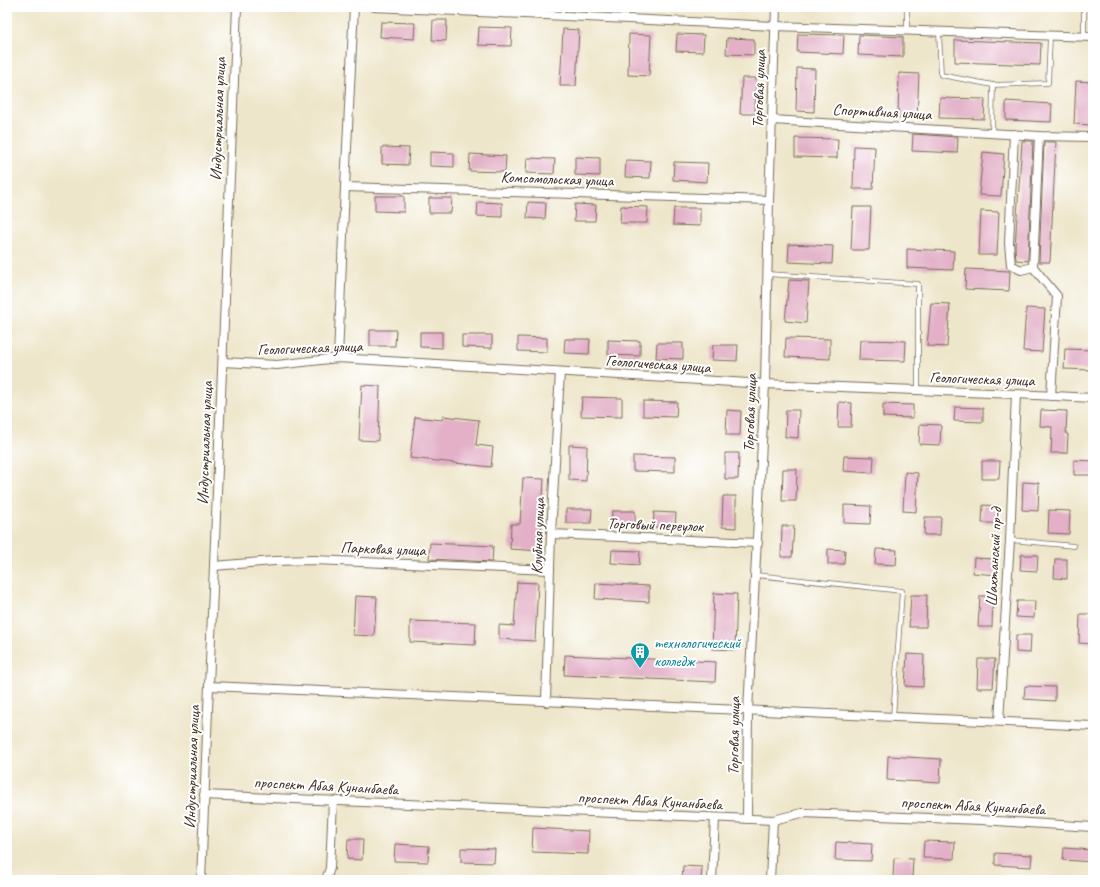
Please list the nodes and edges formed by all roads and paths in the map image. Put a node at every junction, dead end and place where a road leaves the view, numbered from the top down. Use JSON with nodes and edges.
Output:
{"nodes":[{"id":1,"x":237,"y":7,"type":"edge"},
{"id":2,"x":354,"y":7,"type":"edge"},
{"id":3,"x":374,"y":7,"type":"edge"},
{"id":4,"x":776,"y":7,"type":"edge"},
{"id":5,"x":907,"y":7,"type":"edge"},
{"id":6,"x":1084,"y":7,"type":"edge"},
{"id":7,"x":775,"y":26,"type":"junction"},
{"id":8,"x":907,"y":30,"type":"junction"},
{"id":9,"x":939,"y":32,"type":"junction"},
{"id":10,"x":1050,"y":36,"type":"junction"},
{"id":11,"x":1084,"y":37,"type":"junction"},
{"id":12,"x":1093,"y":37,"type":"edge"},
{"id":13,"x":993,"y":85,"type":"junction"},
{"id":14,"x":772,"y":120,"type":"junction"},
{"id":15,"x":992,"y":133,"type":"junction"},
{"id":16,"x":1014,"y":134,"type":"junction"},
{"id":17,"x":1038,"y":136,"type":"junction"},
{"id":18,"x":1093,"y":137,"type":"edge"},
{"id":19,"x":345,"y":187,"type":"junction"},
{"id":20,"x":769,"y":200,"type":"junction"},
{"id":21,"x":1033,"y":267,"type":"junction"},
{"id":22,"x":768,"y":274,"type":"junction"},
{"id":23,"x":338,"y":358,"type":"junction"},
{"id":24,"x":222,"y":362,"type":"junction"},
{"id":25,"x":560,"y":372,"type":"junction"},
{"id":26,"x":765,"y":384,"type":"junction"},
{"id":27,"x":918,"y":390,"type":"junction"},
{"id":28,"x":1016,"y":394,"type":"junction"},
{"id":29,"x":1051,"y":396,"type":"junction"},
{"id":30,"x":1093,"y":398,"type":"edge"},
{"id":31,"x":551,"y":534,"type":"junction"},
{"id":32,"x":1010,"y":540,"type":"junction"},
{"id":33,"x":758,"y":543,"type":"junction"},
{"id":34,"x":1074,"y":546,"type":"dead end"},
{"id":35,"x":214,"y":566,"type":"junction"},
{"id":36,"x":550,"y":570,"type":"junction"},
{"id":37,"x":756,"y":575,"type":"junction"},
{"id":38,"x":209,"y":686,"type":"junction"},
{"id":39,"x":546,"y":702,"type":"junction"},
{"id":40,"x":748,"y":711,"type":"junction"},
{"id":41,"x":893,"y":717,"type":"junction"},
{"id":42,"x":999,"y":721,"type":"junction"},
{"id":43,"x":1093,"y":726,"type":"edge"},
{"id":44,"x":204,"y":795,"type":"junction"},
{"id":45,"x":332,"y":801,"type":"junction"},
{"id":46,"x":715,"y":818,"type":"junction"},
{"id":47,"x":747,"y":819,"type":"junction"},
{"id":48,"x":773,"y":820,"type":"junction"},
{"id":49,"x":1093,"y":827,"type":"edge"},
{"id":50,"x":201,"y":880,"type":"edge"},
{"id":51,"x":326,"y":880,"type":"edge"},
{"id":52,"x":712,"y":880,"type":"edge"},
{"id":53,"x":770,"y":880,"type":"edge"}],
"edges":[{"from":1,"to":24,"type":"street","name":"Индустриальная улица"},
{"from":2,"to":19,"type":"street"},
{"from":3,"to":7,"type":"street"},
{"from":4,"to":7,"type":"street","name":"Торговая улица"},
{"from":5,"to":8,"type":"lane"},
{"from":6,"to":11,"type":"lane"},
{"from":7,"to":8,"type":"street"},
{"from":7,"to":14,"type":"street","name":"Торговая улица"},
{"from":8,"to":9,"type":"street"},
{"from":9,"to":10,"type":"street"},
{"from":9,"to":13,"type":"lane"},
{"from":10,"to":11,"type":"street"},
{"from":10,"to":13,"type":"lane"},
{"from":11,"to":12,"type":"street"},
{"from":13,"to":15,"type":"lane"},
{"from":14,"to":15,"type":"street","name":"Спортивная улица"},
{"from":14,"to":20,"type":"street","name":"Торговая улица"},
{"from":15,"to":16,"type":"street","name":"Спортивная улица"},
{"from":16,"to":17,"type":"street","name":"Спортивная улица"},
{"from":16,"to":21,"type":"street"},
{"from":17,"to":18,"type":"street","name":"Спортивная улица"},
{"from":17,"to":21,"type":"street"},
{"from":19,"to":20,"type":"street","name":"Комсомольская улица"},
{"from":19,"to":23,"type":"street"},
{"from":20,"to":22,"type":"street","name":"Торговая улица"},
{"from":21,"to":29,"type":"street"},
{"from":22,"to":26,"type":"street","name":"Торговая улица"},
{"from":22,"to":27,"type":"lane"},
{"from":23,"to":24,"type":"street","name":"Геологическая улица"},
{"from":23,"to":25,"type":"street","name":"Геологическая улица"},
{"from":24,"to":35,"type":"street","name":"Индустриальная улица"},
{"from":25,"to":26,"type":"street","name":"Геологическая улица"},
{"from":25,"to":31,"type":"street","name":"Клубная улица"},
{"from":26,"to":27,"type":"street","name":"Геологическая улица"},
{"from":26,"to":33,"type":"street","name":"Торговая улица"},
{"from":27,"to":28,"type":"street","name":"Геологическая улица"},
{"from":28,"to":29,"type":"street","name":"Геологическая улица"},
{"from":28,"to":32,"type":"street","name":"Шахтанский пр-д"},
{"from":29,"to":30,"type":"street","name":"Геологическая улица"},
{"from":31,"to":33,"type":"street","name":"Торговый переулок"},
{"from":31,"to":36,"type":"street","name":"Клубная улица"},
{"from":32,"to":34,"type":"lane"},
{"from":32,"to":42,"type":"street","name":"Шахтанский пр-д"},
{"from":33,"to":37,"type":"street","name":"Торговая улица"},
{"from":35,"to":36,"type":"street","name":"Парковая улица"},
{"from":35,"to":38,"type":"street","name":"Индустриальная улица"},
{"from":36,"to":39,"type":"street","name":"Клубная улица"},
{"from":37,"to":40,"type":"street","name":"Торговая улица"},
{"from":37,"to":41,"type":"lane"},
{"from":38,"to":39,"type":"street"},
{"from":38,"to":44,"type":"street","name":"Индустриальная улица"},
{"from":39,"to":40,"type":"street"},
{"from":40,"to":41,"type":"street"},
{"from":40,"to":47,"type":"street","name":"Торговая улица"},
{"from":41,"to":42,"type":"street"},
{"from":42,"to":43,"type":"street"},
{"from":44,"to":45,"type":"street","name":"проспект Абая Кунанбаева"},
{"from":44,"to":50,"type":"street","name":"Индустриальная улица"},
{"from":45,"to":46,"type":"street","name":"проспект Абая Кунанбаева"},
{"from":45,"to":51,"type":"street"},
{"from":46,"to":47,"type":"street","name":"проспект Абая Кунанбаева"},
{"from":46,"to":52,"type":"street"},
{"from":47,"to":48,"type":"street","name":"проспект Абая Кунанбаева"},
{"from":48,"to":49,"type":"street","name":"проспект Абая Кунанбаева"},
{"from":48,"to":53,"type":"street"}]}
